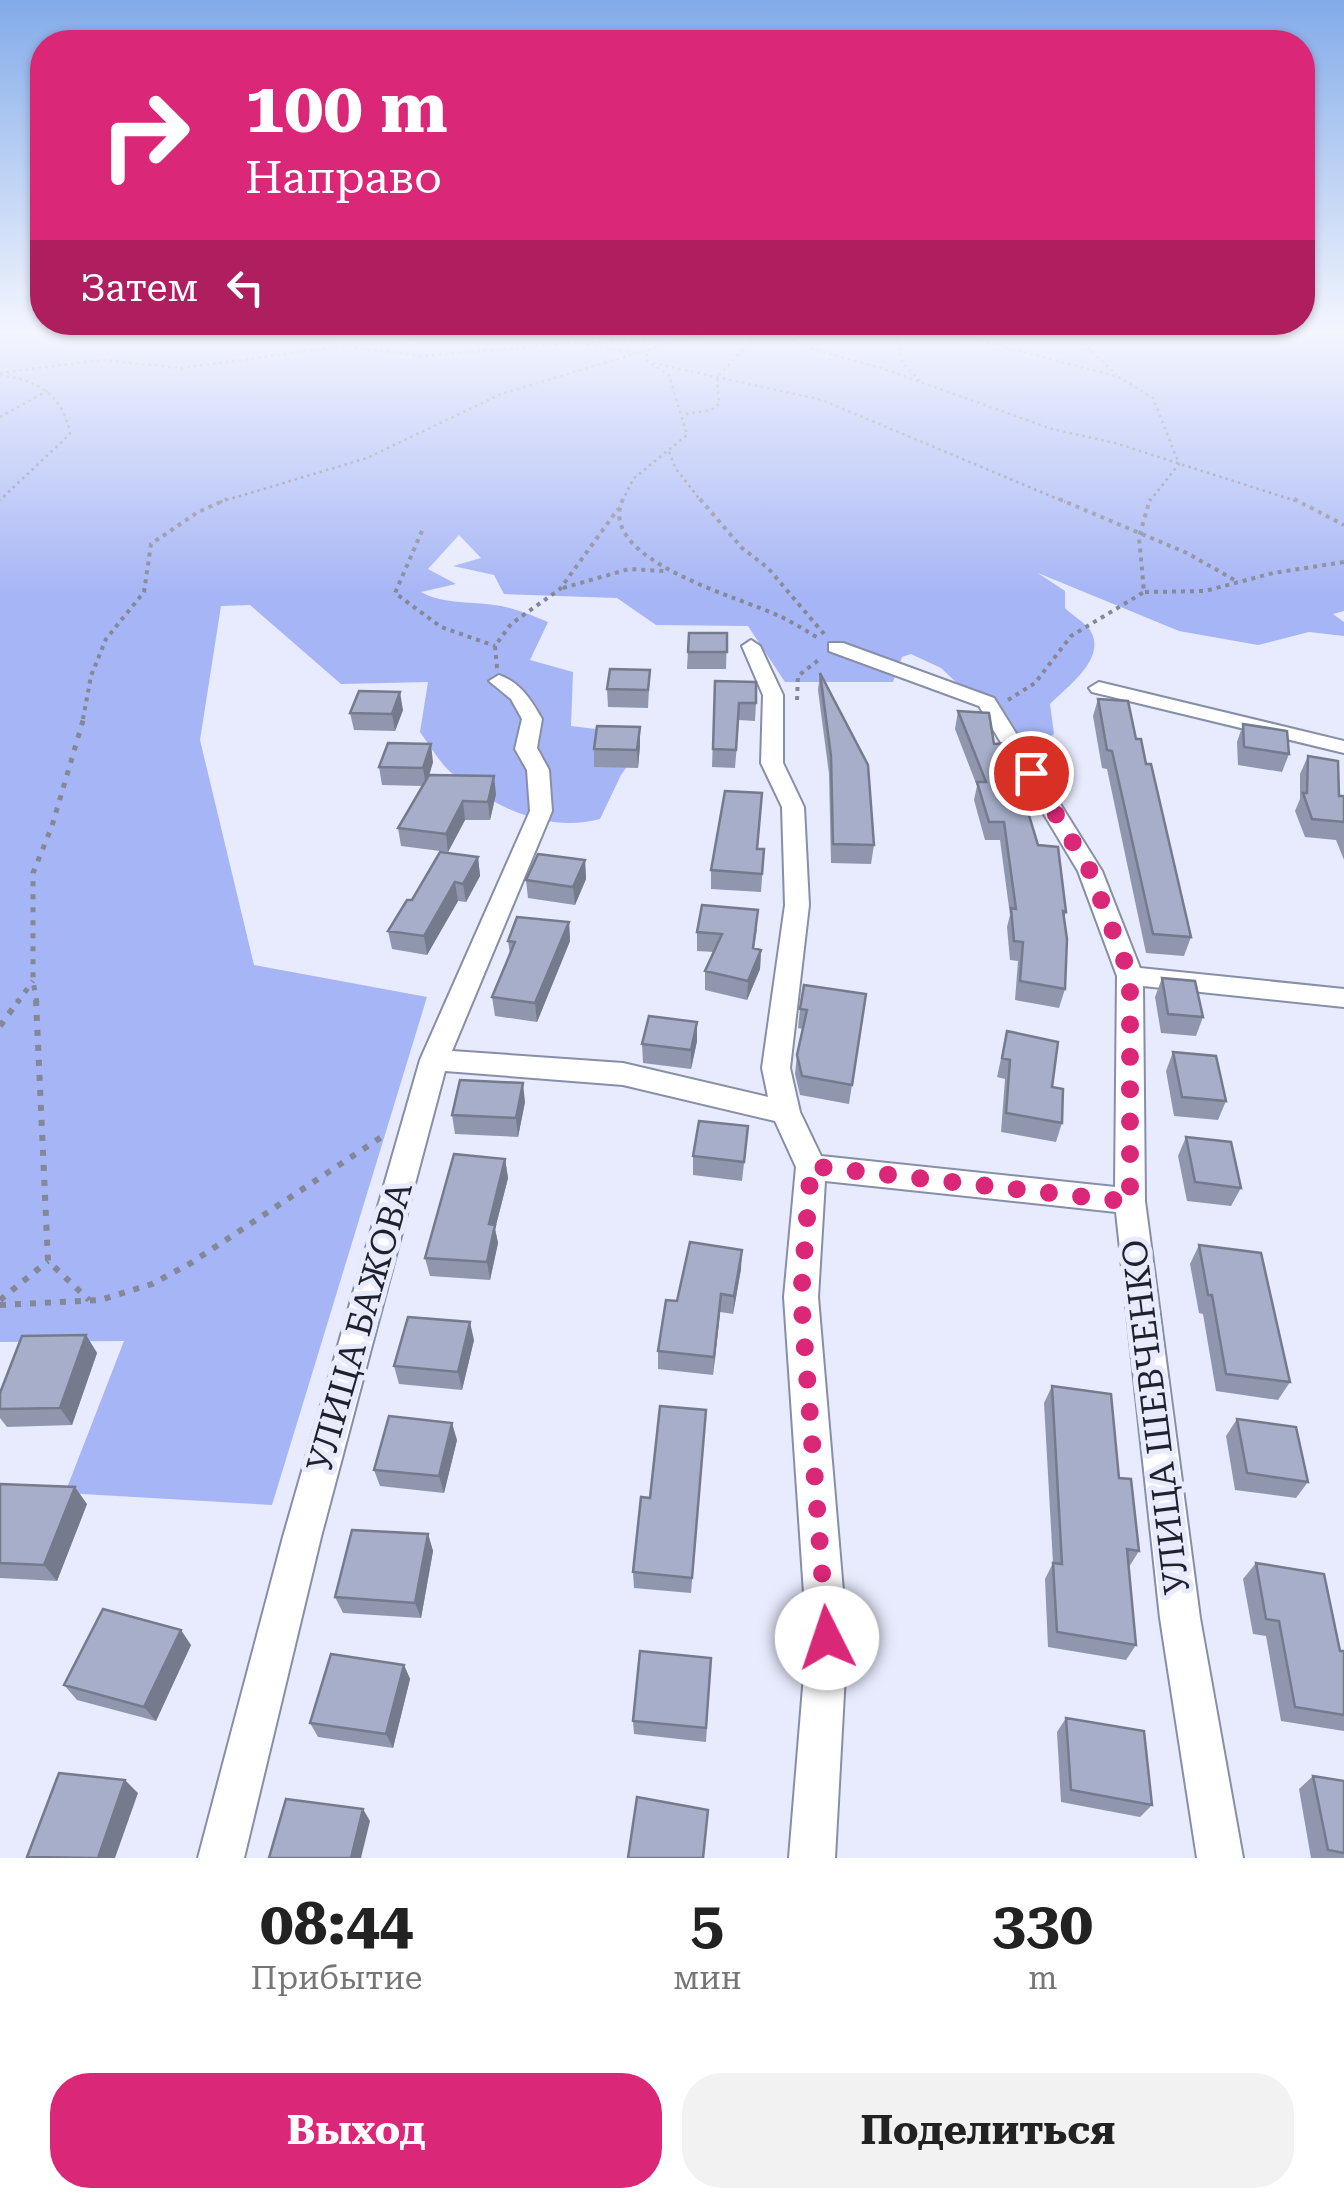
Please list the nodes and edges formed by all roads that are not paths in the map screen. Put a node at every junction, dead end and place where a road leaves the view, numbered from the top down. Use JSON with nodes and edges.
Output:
{"nodes":[{"id":1,"x":750,"y":646,"type":"dead end"},
{"id":2,"x":836,"y":647,"type":"road end"},
{"id":3,"x":499,"y":681,"type":"road end"},
{"id":4,"x":1099,"y":688,"type":"dead end"},
{"id":5,"x":1344,"y":748,"type":"edge"},
{"id":6,"x":1130,"y":976,"type":"junction"},
{"id":7,"x":1344,"y":998,"type":"edge"},
{"id":8,"x":434,"y":1060,"type":"junction"},
{"id":9,"x":785,"y":1112,"type":"junction"},
{"id":10,"x":811,"y":1166,"type":"junction"},
{"id":11,"x":1130,"y":1202,"type":"junction"},
{"id":12,"x":220,"y":1858,"type":"edge"},
{"id":13,"x":812,"y":1858,"type":"edge"},
{"id":14,"x":1220,"y":1858,"type":"edge"}],
"edges":[{"from":1,"to":9,"type":"street"},
{"from":2,"to":6,"type":"street","name":"УЛИЦА ШЕВЧЕНКО"},
{"from":3,"to":8,"type":"street","name":"УЛИЦА БАЖОВА"},
{"from":4,"to":5,"type":"street"},
{"from":6,"to":7,"type":"street"},
{"from":6,"to":11,"type":"street","name":"УЛИЦА ШЕВЧЕНКО"},
{"from":8,"to":9,"type":"street"},
{"from":8,"to":12,"type":"street","name":"УЛИЦА БАЖОВА"},
{"from":9,"to":10,"type":"street"},
{"from":10,"to":11,"type":"street"},
{"from":10,"to":13,"type":"street"},
{"from":11,"to":14,"type":"street","name":"УЛИЦА ШЕВЧЕНКО"}]}
